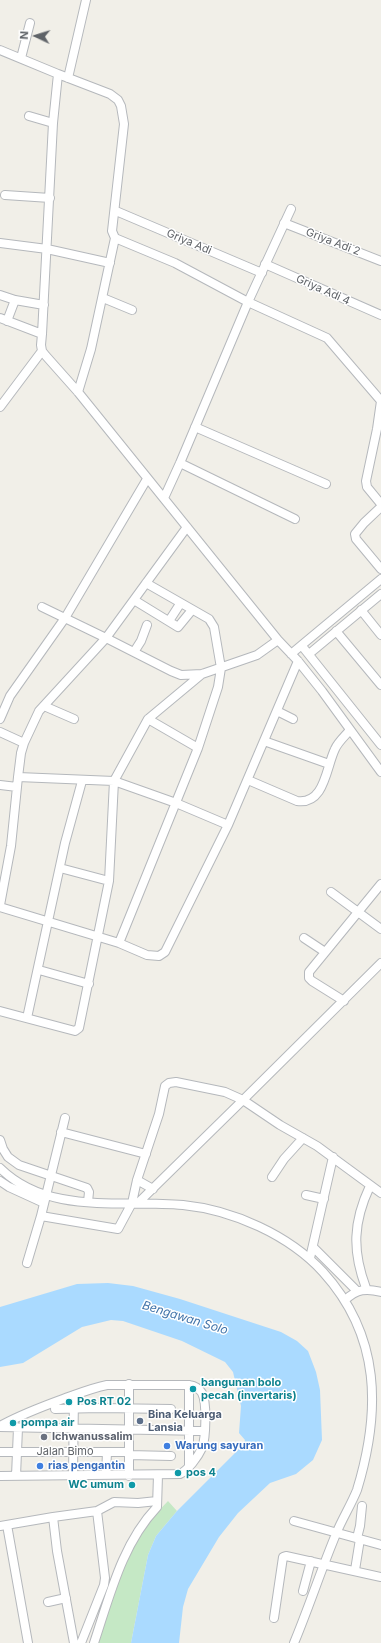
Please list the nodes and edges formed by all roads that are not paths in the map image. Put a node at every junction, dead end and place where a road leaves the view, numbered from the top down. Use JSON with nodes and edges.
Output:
{"nodes":[{"id":1,"x":86,"y":0,"type":"edge"},
{"id":2,"x":30,"y":23,"type":"dead end"},
{"id":3,"x":0,"y":50,"type":"edge"},
{"id":4,"x":21,"y":58,"type":"junction"},
{"id":5,"x":58,"y":74,"type":"junction"},
{"id":6,"x":68,"y":78,"type":"junction"},
{"id":7,"x":29,"y":116,"type":"dead end"},
{"id":8,"x":53,"y":123,"type":"junction"},
{"id":9,"x":5,"y":194,"type":"dead end"},
{"id":10,"x":50,"y":198,"type":"junction"},
{"id":11,"x":291,"y":209,"type":"dead end"},
{"id":12,"x":116,"y":211,"type":"junction"},
{"id":13,"x":284,"y":223,"type":"junction"},
{"id":14,"x":115,"y":238,"type":"junction"},
{"id":15,"x":0,"y":243,"type":"edge"},
{"id":16,"x":47,"y":249,"type":"junction"},
{"id":17,"x":381,"y":261,"type":"edge"},
{"id":18,"x":110,"y":263,"type":"junction"},
{"id":19,"x":265,"y":264,"type":"junction"},
{"id":20,"x":262,"y":272,"type":"junction"},
{"id":21,"x":0,"y":295,"type":"edge"},
{"id":22,"x":103,"y":298,"type":"junction"},
{"id":23,"x":14,"y":300,"type":"junction"},
{"id":24,"x":248,"y":302,"type":"junction"},
{"id":25,"x":44,"y":305,"type":"junction"},
{"id":26,"x":132,"y":310,"type":"dead end"},
{"id":27,"x":381,"y":315,"type":"edge"},
{"id":28,"x":3,"y":320,"type":"edge"},
{"id":29,"x":42,"y":334,"type":"junction"},
{"id":30,"x":42,"y":351,"type":"junction"},
{"id":31,"x":78,"y":392,"type":"junction"},
{"id":32,"x":381,"y":401,"type":"edge"},
{"id":33,"x":0,"y":407,"type":"edge"},
{"id":34,"x":195,"y":427,"type":"junction"},
{"id":35,"x":379,"y":427,"type":"edge"},
{"id":36,"x":180,"y":463,"type":"junction"},
{"id":37,"x":147,"y":479,"type":"junction"},
{"id":38,"x":326,"y":484,"type":"dead end"},
{"id":39,"x":164,"y":498,"type":"junction"},
{"id":40,"x":381,"y":506,"type":"edge"},
{"id":41,"x":295,"y":519,"type":"dead end"},
{"id":42,"x":187,"y":527,"type":"junction"},
{"id":43,"x":381,"y":569,"type":"edge"},
{"id":44,"x":381,"y":579,"type":"edge"},
{"id":45,"x":146,"y":583,"type":"junction"},
{"id":46,"x":381,"y":594,"type":"edge"},
{"id":47,"x":134,"y":600,"type":"junction"},
{"id":48,"x":180,"y":604,"type":"junction"},
{"id":49,"x":42,"y":608,"type":"dead end"},
{"id":50,"x":192,"y":610,"type":"junction"},
{"id":51,"x":361,"y":610,"type":"junction"},
{"id":52,"x":65,"y":618,"type":"junction"},
{"id":53,"x":169,"y":621,"type":"junction"},
{"id":54,"x":147,"y":625,"type":"dead end"},
{"id":55,"x":336,"y":631,"type":"junction"},
{"id":56,"x":381,"y":635,"type":"edge"},
{"id":57,"x":106,"y":638,"type":"junction"},
{"id":58,"x":278,"y":640,"type":"junction"},
{"id":59,"x":302,"y":646,"type":"junction"},
{"id":60,"x":134,"y":652,"type":"junction"},
{"id":61,"x":291,"y":654,"type":"junction"},
{"id":62,"x":309,"y":654,"type":"junction"},
{"id":63,"x":298,"y":661,"type":"junction"},
{"id":64,"x":221,"y":668,"type":"junction"},
{"id":65,"x":202,"y":674,"type":"junction"},
{"id":66,"x":381,"y":685,"type":"edge"},
{"id":67,"x":44,"y":706,"type":"junction"},
{"id":68,"x":277,"y":711,"type":"junction"},
{"id":69,"x":0,"y":719,"type":"edge"},
{"id":70,"x":74,"y":719,"type":"dead end"},
{"id":71,"x":148,"y":719,"type":"junction"},
{"id":72,"x":294,"y":719,"type":"dead end"},
{"id":73,"x":350,"y":730,"type":"junction"},
{"id":74,"x":0,"y":732,"type":"edge"},
{"id":75,"x":264,"y":741,"type":"junction"},
{"id":76,"x":24,"y":743,"type":"junction"},
{"id":77,"x":381,"y":745,"type":"edge"},
{"id":78,"x":198,"y":748,"type":"junction"},
{"id":79,"x":329,"y":764,"type":"junction"},
{"id":80,"x":381,"y":772,"type":"edge"},
{"id":81,"x":18,"y":777,"type":"junction"},
{"id":82,"x":248,"y":780,"type":"junction"},
{"id":83,"x":82,"y":781,"type":"junction"},
{"id":84,"x":114,"y":781,"type":"junction"},
{"id":85,"x":0,"y":785,"type":"edge"},
{"id":86,"x":17,"y":787,"type":"junction"},
{"id":87,"x":176,"y":803,"type":"junction"},
{"id":88,"x":228,"y":825,"type":"junction"},
{"id":89,"x":60,"y":868,"type":"junction"},
{"id":90,"x":2,"y":881,"type":"edge"},
{"id":91,"x":109,"y":881,"type":"junction"},
{"id":92,"x":381,"y":884,"type":"edge"},
{"id":93,"x":331,"y":892,"type":"dead end"},
{"id":94,"x":0,"y":906,"type":"edge"},
{"id":95,"x":357,"y":912,"type":"junction"},
{"id":96,"x":49,"y":922,"type":"junction"},
{"id":97,"x":381,"y":929,"type":"edge"},
{"id":98,"x":98,"y":937,"type":"junction"},
{"id":99,"x":304,"y":938,"type":"dead end"},
{"id":100,"x":119,"y":943,"type":"junction"},
{"id":101,"x":325,"y":952,"type":"junction"},
{"id":102,"x":381,"y":963,"type":"edge"},
{"id":103,"x":39,"y":970,"type":"junction"},
{"id":104,"x":89,"y":984,"type":"junction"},
{"id":105,"x":344,"y":1001,"type":"junction"},
{"id":106,"x":0,"y":1011,"type":"edge"},
{"id":107,"x":27,"y":1018,"type":"junction"},
{"id":108,"x":243,"y":1100,"type":"junction"},
{"id":109,"x":64,"y":1118,"type":"dead end"},
{"id":110,"x":61,"y":1132,"type":"junction"},
{"id":111,"x":303,"y":1138,"type":"junction"},
{"id":112,"x":0,"y":1140,"type":"edge"},
{"id":113,"x":146,"y":1154,"type":"junction"},
{"id":114,"x":333,"y":1157,"type":"junction"},
{"id":115,"x":0,"y":1168,"type":"edge"},
{"id":116,"x":51,"y":1177,"type":"junction"},
{"id":117,"x":272,"y":1177,"type":"dead end"},
{"id":118,"x":137,"y":1180,"type":"junction"},
{"id":119,"x":0,"y":1181,"type":"edge"},
{"id":120,"x":370,"y":1186,"type":"junction"},
{"id":121,"x":153,"y":1189,"type":"junction"},
{"id":122,"x":381,"y":1193,"type":"edge"},
{"id":123,"x":306,"y":1195,"type":"dead end"},
{"id":124,"x":45,"y":1199,"type":"junction"},
{"id":125,"x":324,"y":1199,"type":"junction"},
{"id":126,"x":88,"y":1202,"type":"junction"},
{"id":127,"x":135,"y":1203,"type":"junction"},
{"id":128,"x":41,"y":1216,"type":"junction"},
{"id":129,"x":313,"y":1247,"type":"junction"},
{"id":130,"x":310,"y":1258,"type":"junction"},
{"id":131,"x":27,"y":1263,"type":"dead end"},
{"id":132,"x":366,"y":1288,"type":"junction"},
{"id":133,"x":357,"y":1291,"type":"junction"},
{"id":134,"x":381,"y":1292,"type":"edge"},
{"id":135,"x":346,"y":1300,"type":"junction"},
{"id":136,"x":129,"y":1384,"type":"junction"},
{"id":137,"x":189,"y":1385,"type":"junction"},
{"id":138,"x":74,"y":1395,"type":"junction"},
{"id":139,"x":74,"y":1408,"type":"junction"},
{"id":140,"x":129,"y":1408,"type":"junction"},
{"id":141,"x":55,"y":1409,"type":"dead end"},
{"id":142,"x":171,"y":1410,"type":"dead end"},
{"id":143,"x":0,"y":1426,"type":"edge"},
{"id":144,"x":18,"y":1428,"type":"junction"},
{"id":145,"x":73,"y":1429,"type":"junction"},
{"id":146,"x":129,"y":1429,"type":"junction"},
{"id":147,"x":189,"y":1431,"type":"junction"},
{"id":148,"x":204,"y":1431,"type":"junction"},
{"id":149,"x":0,"y":1452,"type":"edge"},
{"id":150,"x":17,"y":1452,"type":"junction"},
{"id":151,"x":73,"y":1452,"type":"junction"},
{"id":152,"x":107,"y":1452,"type":"junction"},
{"id":153,"x":129,"y":1454,"type":"junction"},
{"id":154,"x":170,"y":1456,"type":"dead end"},
{"id":155,"x":189,"y":1466,"type":"junction"},
{"id":156,"x":106,"y":1475,"type":"junction"},
{"id":157,"x":158,"y":1475,"type":"junction"},
{"id":158,"x":0,"y":1476,"type":"edge"},
{"id":159,"x":16,"y":1476,"type":"junction"},
{"id":160,"x":73,"y":1476,"type":"junction"},
{"id":161,"x":129,"y":1476,"type":"junction"},
{"id":162,"x":157,"y":1501,"type":"junction"},
{"id":163,"x":362,"y":1506,"type":"dead end"},
{"id":164,"x":96,"y":1511,"type":"junction"},
{"id":165,"x":53,"y":1517,"type":"junction"},
{"id":166,"x":294,"y":1521,"type":"dead end"},
{"id":167,"x":3,"y":1525,"type":"edge"},
{"id":168,"x":337,"y":1532,"type":"junction"},
{"id":169,"x":358,"y":1539,"type":"junction"},
{"id":170,"x":381,"y":1545,"type":"edge"},
{"id":171,"x":311,"y":1561,"type":"junction"},
{"id":172,"x":325,"y":1564,"type":"junction"},
{"id":173,"x":355,"y":1570,"type":"junction"},
{"id":174,"x":380,"y":1574,"type":"edge"},
{"id":175,"x":303,"y":1591,"type":"dead end"},
{"id":176,"x":66,"y":1598,"type":"junction"},
{"id":177,"x":48,"y":1602,"type":"dead end"},
{"id":178,"x":274,"y":1618,"type":"dead end"},
{"id":179,"x":28,"y":1643,"type":"edge"},
{"id":180,"x":74,"y":1643,"type":"edge"},
{"id":181,"x":81,"y":1643,"type":"edge"},
{"id":182,"x":94,"y":1643,"type":"edge"},
{"id":183,"x":294,"y":1643,"type":"edge"}],
"edges":[{"from":1,"to":6,"type":"street"},
{"from":2,"to":4,"type":"street"},
{"from":3,"to":4,"type":"street"},
{"from":4,"to":5,"type":"street"},
{"from":5,"to":6,"type":"street"},
{"from":5,"to":8,"type":"street"},
{"from":6,"to":12,"type":"street"},
{"from":7,"to":8,"type":"street"},
{"from":8,"to":10,"type":"street"},
{"from":9,"to":10,"type":"street"},
{"from":10,"to":16,"type":"street"},
{"from":11,"to":13,"type":"street"},
{"from":12,"to":14,"type":"street"},
{"from":12,"to":20,"type":"street","name":"Griya Adi"},
{"from":13,"to":17,"type":"street","name":"Griya Adi 2"},
{"from":13,"to":19,"type":"street"},
{"from":14,"to":18,"type":"street"},
{"from":14,"to":24,"type":"street"},
{"from":15,"to":16,"type":"street"},
{"from":16,"to":18,"type":"street"},
{"from":16,"to":25,"type":"street"},
{"from":18,"to":22,"type":"street"},
{"from":19,"to":20,"type":"street"},
{"from":19,"to":27,"type":"street","name":"Griya Adi 4"},
{"from":20,"to":24,"type":"street"},
{"from":21,"to":23,"type":"street"},
{"from":22,"to":26,"type":"street"},
{"from":22,"to":31,"type":"street"},
{"from":23,"to":25,"type":"street"},
{"from":23,"to":28,"type":"street"},
{"from":24,"to":32,"type":"street"},
{"from":24,"to":34,"type":"street"},
{"from":25,"to":29,"type":"street"},
{"from":28,"to":29,"type":"street"},
{"from":29,"to":30,"type":"street"},
{"from":30,"to":31,"type":"street"},
{"from":30,"to":33,"type":"street"},
{"from":31,"to":37,"type":"street"},
{"from":32,"to":35,"type":"street"},
{"from":34,"to":36,"type":"street"},
{"from":34,"to":38,"type":"street"},
{"from":35,"to":40,"type":"street"},
{"from":36,"to":39,"type":"street"},
{"from":36,"to":41,"type":"street"},
{"from":37,"to":39,"type":"street"},
{"from":37,"to":52,"type":"street"},
{"from":39,"to":42,"type":"street"},
{"from":40,"to":43,"type":"street"},
{"from":42,"to":45,"type":"street"},
{"from":42,"to":58,"type":"street"},
{"from":44,"to":59,"type":"street"},
{"from":45,"to":47,"type":"street"},
{"from":45,"to":48,"type":"street"},
{"from":46,"to":51,"type":"street"},
{"from":47,"to":53,"type":"street"},
{"from":47,"to":57,"type":"street"},
{"from":48,"to":50,"type":"street"},
{"from":48,"to":53,"type":"street"},
{"from":49,"to":52,"type":"street"},
{"from":50,"to":53,"type":"street"},
{"from":50,"to":64,"type":"street"},
{"from":51,"to":55,"type":"street"},
{"from":51,"to":56,"type":"street"},
{"from":52,"to":57,"type":"street"},
{"from":52,"to":69,"type":"street"},
{"from":54,"to":60,"type":"street"},
{"from":55,"to":62,"type":"street"},
{"from":55,"to":66,"type":"street"},
{"from":57,"to":60,"type":"street"},
{"from":57,"to":67,"type":"street"},
{"from":58,"to":61,"type":"street"},
{"from":58,"to":64,"type":"street"},
{"from":59,"to":61,"type":"street"},
{"from":59,"to":62,"type":"street"},
{"from":60,"to":65,"type":"street"},
{"from":61,"to":63,"type":"street"},
{"from":62,"to":77,"type":"street"},
{"from":63,"to":68,"type":"street"},
{"from":63,"to":73,"type":"street"},
{"from":64,"to":65,"type":"street"},
{"from":64,"to":78,"type":"street"},
{"from":65,"to":71,"type":"street"},
{"from":67,"to":70,"type":"street"},
{"from":67,"to":76,"type":"street"},
{"from":68,"to":72,"type":"street"},
{"from":68,"to":75,"type":"street"},
{"from":71,"to":78,"type":"street"},
{"from":71,"to":84,"type":"street"},
{"from":73,"to":79,"type":"street"},
{"from":73,"to":80,"type":"street"},
{"from":74,"to":76,"type":"street"},
{"from":75,"to":79,"type":"street"},
{"from":75,"to":82,"type":"street"},
{"from":76,"to":81,"type":"street"},
{"from":78,"to":87,"type":"street"},
{"from":79,"to":82,"type":"street"},
{"from":81,"to":83,"type":"street"},
{"from":81,"to":86,"type":"street"},
{"from":82,"to":88,"type":"street"},
{"from":83,"to":84,"type":"street"},
{"from":83,"to":89,"type":"street"},
{"from":84,"to":87,"type":"street"},
{"from":84,"to":91,"type":"street"},
{"from":85,"to":86,"type":"street"},
{"from":86,"to":90,"type":"street"},
{"from":87,"to":88,"type":"street"},
{"from":87,"to":100,"type":"street"},
{"from":88,"to":100,"type":"street"},
{"from":89,"to":91,"type":"street"},
{"from":89,"to":96,"type":"street"},
{"from":90,"to":94,"type":"street"},
{"from":91,"to":98,"type":"street"},
{"from":92,"to":95,"type":"street"},
{"from":93,"to":95,"type":"street"},
{"from":94,"to":96,"type":"street"},
{"from":95,"to":97,"type":"street"},
{"from":95,"to":101,"type":"street"},
{"from":96,"to":98,"type":"street"},
{"from":96,"to":103,"type":"street"},
{"from":98,"to":100,"type":"street"},
{"from":98,"to":104,"type":"street"},
{"from":99,"to":101,"type":"street"},
{"from":101,"to":105,"type":"street"},
{"from":102,"to":105,"type":"street"},
{"from":103,"to":104,"type":"street"},
{"from":103,"to":107,"type":"street"},
{"from":104,"to":107,"type":"street"},
{"from":105,"to":108,"type":"street"},
{"from":106,"to":107,"type":"street"},
{"from":108,"to":111,"type":"street"},
{"from":108,"to":113,"type":"street"},
{"from":108,"to":121,"type":"street"},
{"from":109,"to":110,"type":"street"},
{"from":110,"to":113,"type":"street"},
{"from":110,"to":116,"type":"street"},
{"from":111,"to":114,"type":"street"},
{"from":111,"to":117,"type":"street"},
{"from":112,"to":116,"type":"street"},
{"from":113,"to":118,"type":"street"},
{"from":114,"to":120,"type":"street"},
{"from":114,"to":125,"type":"street"},
{"from":115,"to":124,"type":"street"},
{"from":116,"to":124,"type":"street"},
{"from":116,"to":126,"type":"street"},
{"from":118,"to":121,"type":"street"},
{"from":118,"to":127,"type":"street"},
{"from":119,"to":124,"type":"street"},
{"from":120,"to":122,"type":"street"},
{"from":120,"to":132,"type":"street"},
{"from":121,"to":127,"type":"street"},
{"from":123,"to":125,"type":"street"},
{"from":124,"to":126,"type":"street"},
{"from":124,"to":128,"type":"street"},
{"from":125,"to":129,"type":"street"},
{"from":126,"to":127,"type":"street"},
{"from":127,"to":128,"type":"street"},
{"from":127,"to":130,"type":"street"},
{"from":128,"to":131,"type":"street"},
{"from":129,"to":130,"type":"street"},
{"from":129,"to":133,"type":"street"},
{"from":130,"to":135,"type":"street"},
{"from":132,"to":133,"type":"street"},
{"from":132,"to":134,"type":"street"},
{"from":133,"to":135,"type":"street"},
{"from":135,"to":168,"type":"street"},
{"from":136,"to":137,"type":"street"},
{"from":136,"to":138,"type":"street"},
{"from":136,"to":140,"type":"street"},
{"from":137,"to":147,"type":"street"},
{"from":137,"to":148,"type":"street"},
{"from":138,"to":139,"type":"street"},
{"from":138,"to":143,"type":"street"},
{"from":139,"to":140,"type":"street"},
{"from":139,"to":141,"type":"street"},
{"from":139,"to":145,"type":"street"},
{"from":140,"to":142,"type":"street"},
{"from":140,"to":146,"type":"street"},
{"from":143,"to":144,"type":"street"},
{"from":144,"to":145,"type":"street"},
{"from":144,"to":150,"type":"street"},
{"from":145,"to":146,"type":"street"},
{"from":145,"to":151,"type":"street"},
{"from":146,"to":147,"type":"street"},
{"from":146,"to":153,"type":"street"},
{"from":147,"to":148,"type":"street"},
{"from":147,"to":155,"type":"street"},
{"from":148,"to":155,"type":"street"},
{"from":149,"to":150,"type":"street","name":"Jalan Bimo"},
{"from":150,"to":151,"type":"street","name":"Jalan Bimo"},
{"from":150,"to":159,"type":"street"},
{"from":151,"to":152,"type":"street","name":"Jalan Bimo"},
{"from":151,"to":160,"type":"street"},
{"from":152,"to":153,"type":"street","name":"Jalan Bimo"},
{"from":152,"to":156,"type":"street"},
{"from":153,"to":154,"type":"street","name":"Jalan Bimo"},
{"from":153,"to":161,"type":"street"},
{"from":155,"to":157,"type":"street"},
{"from":156,"to":160,"type":"street"},
{"from":156,"to":161,"type":"street"},
{"from":157,"to":161,"type":"street"},
{"from":157,"to":162,"type":"street"},
{"from":158,"to":159,"type":"street"},
{"from":159,"to":160,"type":"street"},
{"from":162,"to":164,"type":"street"},
{"from":162,"to":182,"type":"street"},
{"from":163,"to":169,"type":"street"},
{"from":164,"to":165,"type":"street"},
{"from":164,"to":181,"type":"street"},
{"from":165,"to":167,"type":"street"},
{"from":165,"to":176,"type":"street"},
{"from":166,"to":168,"type":"street"},
{"from":167,"to":179,"type":"street"},
{"from":168,"to":169,"type":"street"},
{"from":168,"to":172,"type":"street"},
{"from":169,"to":170,"type":"street"},
{"from":169,"to":173,"type":"street"},
{"from":171,"to":172,"type":"street"},
{"from":171,"to":175,"type":"street"},
{"from":171,"to":178,"type":"street"},
{"from":172,"to":173,"type":"street"},
{"from":172,"to":183,"type":"street"},
{"from":173,"to":174,"type":"street"},
{"from":176,"to":177,"type":"street"},
{"from":176,"to":180,"type":"street"}]}
